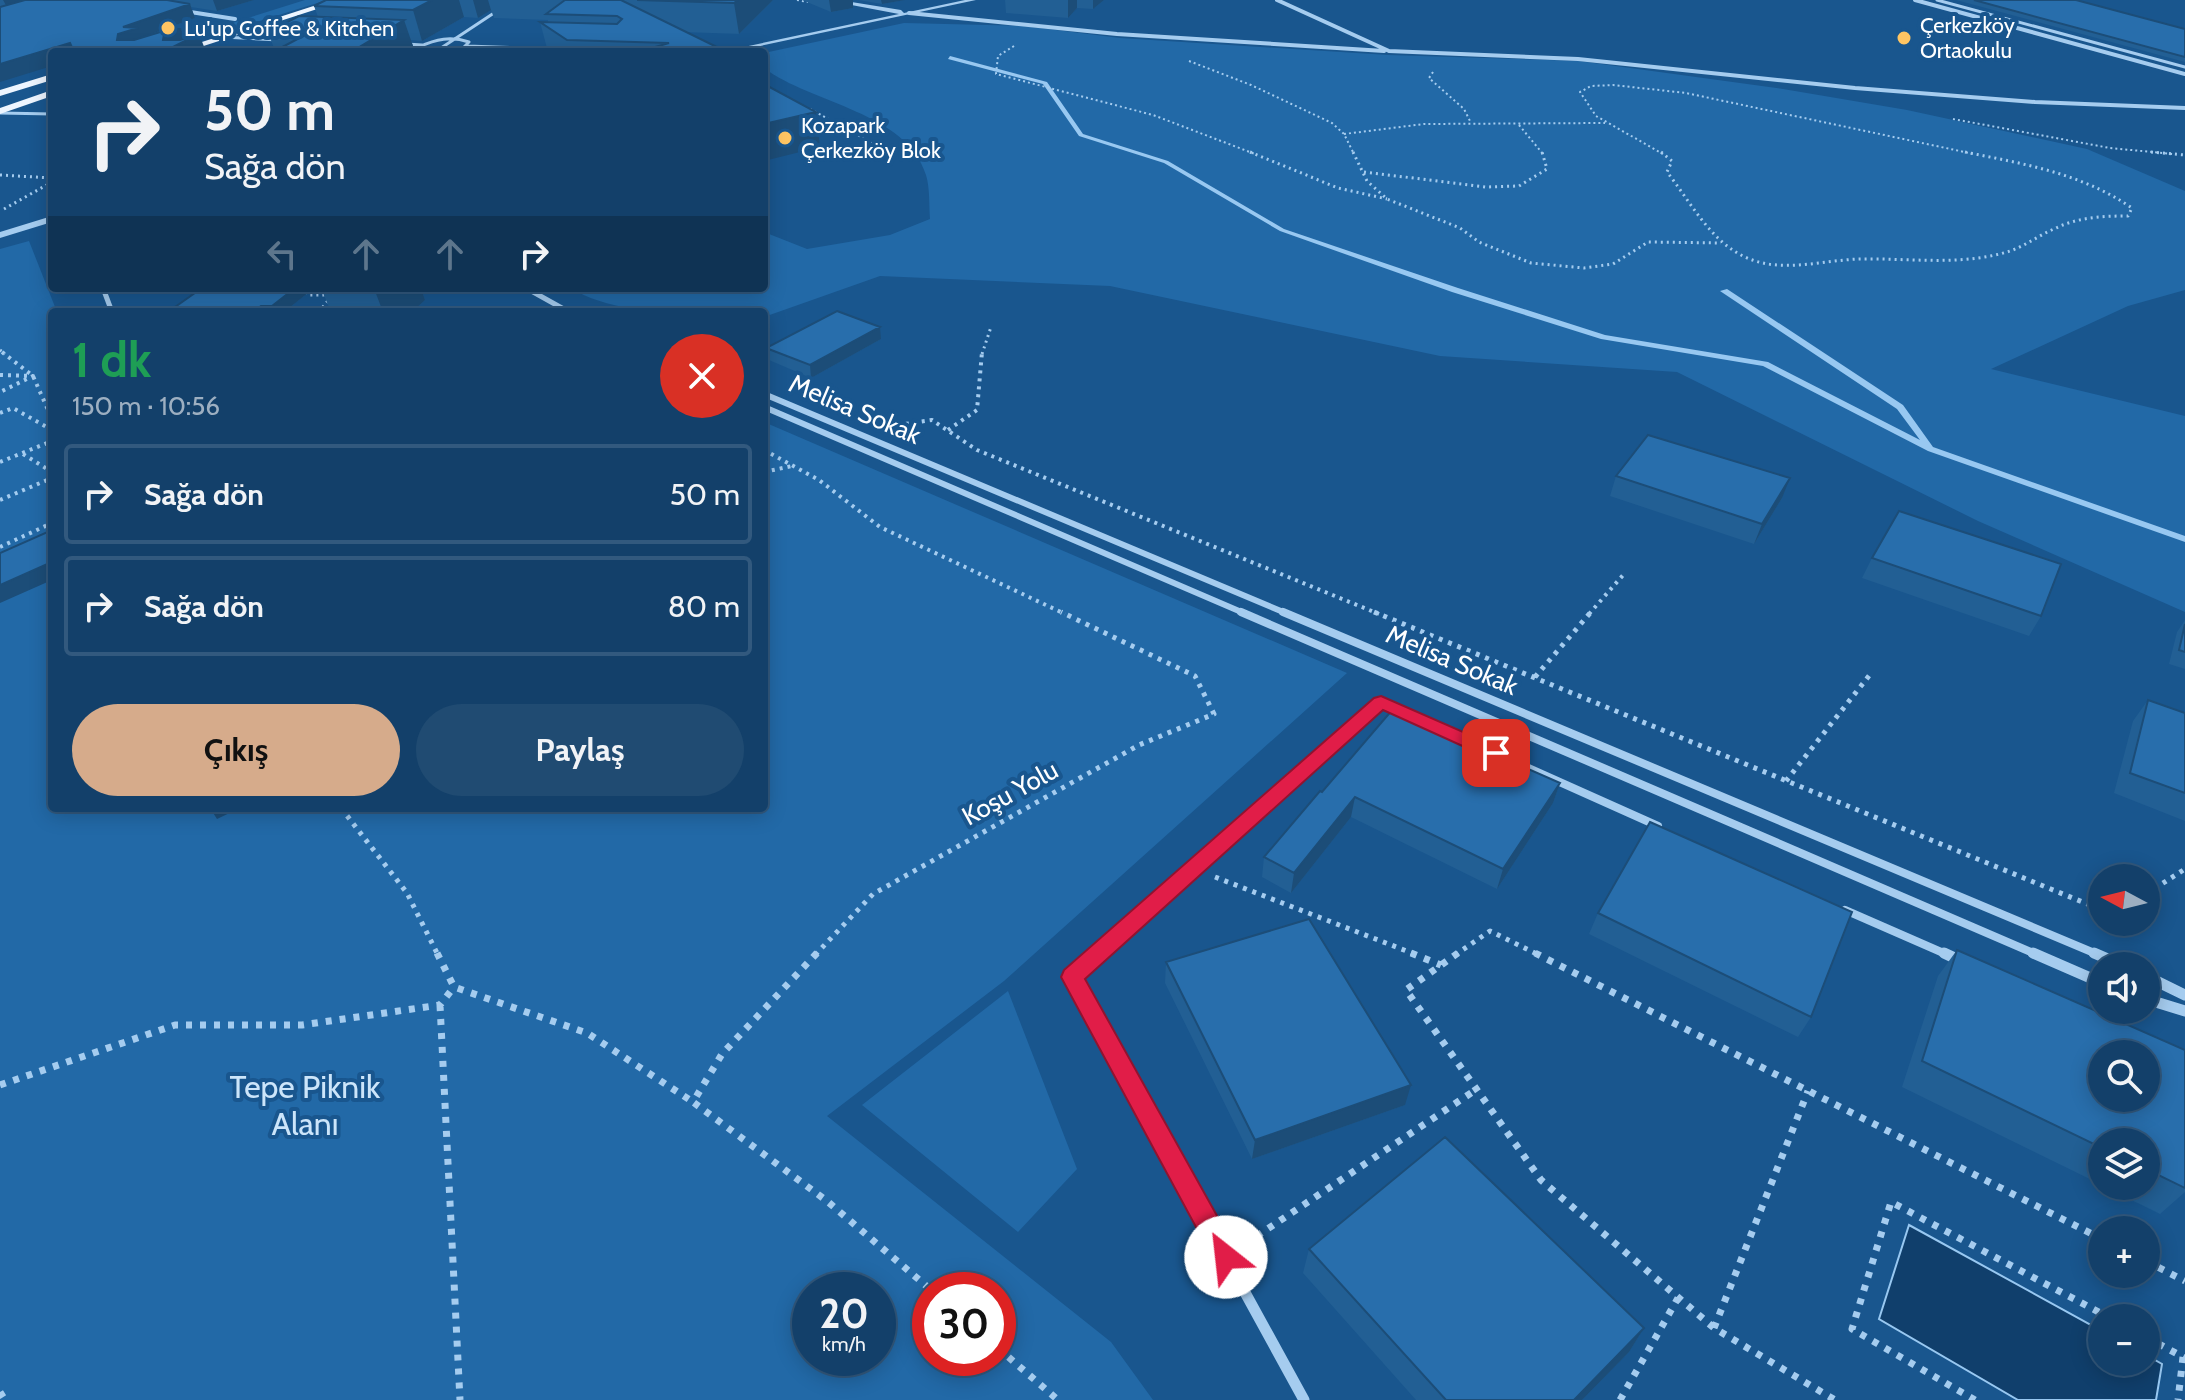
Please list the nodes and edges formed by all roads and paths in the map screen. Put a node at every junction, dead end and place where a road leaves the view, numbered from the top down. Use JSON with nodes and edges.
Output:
{"nodes":[{"id":1,"x":341,"y":0,"type":"edge"},
{"id":2,"x":828,"y":0,"type":"edge"},
{"id":3,"x":973,"y":0,"type":"edge"},
{"id":4,"x":1277,"y":0,"type":"edge"},
{"id":5,"x":1915,"y":0,"type":"edge"},
{"id":6,"x":1937,"y":0,"type":"edge"},
{"id":7,"x":502,"y":8,"type":"dead end"},
{"id":8,"x":181,"y":10,"type":"edge"},
{"id":9,"x":909,"y":13,"type":"junction"},
{"id":10,"x":250,"y":14,"type":"dead end"},
{"id":11,"x":235,"y":19,"type":"junction"},
{"id":12,"x":205,"y":28,"type":"dead end"},
{"id":13,"x":223,"y":37,"type":"junction"},
{"id":14,"x":456,"y":38,"type":"junction"},
{"id":15,"x":290,"y":40,"type":"edge"},
{"id":16,"x":407,"y":44,"type":"dead end"},
{"id":17,"x":1017,"y":44,"type":"dead end"},
{"id":18,"x":422,"y":45,"type":"junction"},
{"id":19,"x":467,"y":46,"type":"junction"},
{"id":20,"x":2106,"y":46,"type":"junction"},
{"id":21,"x":189,"y":48,"type":"edge"},
{"id":22,"x":419,"y":48,"type":"edge"},
{"id":23,"x":441,"y":48,"type":"edge"},
{"id":24,"x":460,"y":48,"type":"edge"},
{"id":25,"x":530,"y":48,"type":"edge"},
{"id":26,"x":742,"y":48,"type":"edge"},
{"id":27,"x":2092,"y":49,"type":"junction"},
{"id":28,"x":1389,"y":51,"type":"junction"},
{"id":29,"x":1443,"y":54,"type":"junction"},
{"id":30,"x":1178,"y":58,"type":"dead end"},
{"id":31,"x":2185,"y":67,"type":"edge"},
{"id":32,"x":2185,"y":74,"type":"edge"},
{"id":33,"x":48,"y":78,"type":"edge"},
{"id":34,"x":0,"y":93,"type":"edge"},
{"id":35,"x":48,"y":94,"type":"edge"},
{"id":36,"x":799,"y":103,"type":"edge"},
{"id":37,"x":2185,"y":108,"type":"edge"},
{"id":38,"x":0,"y":112,"type":"edge"},
{"id":39,"x":48,"y":114,"type":"edge"},
{"id":40,"x":1942,"y":117,"type":"dead end"},
{"id":41,"x":1471,"y":123,"type":"junction"},
{"id":42,"x":1606,"y":123,"type":"junction"},
{"id":43,"x":1519,"y":125,"type":"junction"},
{"id":44,"x":1344,"y":134,"type":"junction"},
{"id":45,"x":876,"y":145,"type":"dead end"},
{"id":46,"x":2185,"y":155,"type":"edge"},
{"id":47,"x":1363,"y":171,"type":"junction"},
{"id":48,"x":0,"y":175,"type":"edge"},
{"id":49,"x":48,"y":180,"type":"edge"},
{"id":50,"x":48,"y":182,"type":"edge"},
{"id":51,"x":1387,"y":199,"type":"junction"},
{"id":52,"x":0,"y":211,"type":"edge"},
{"id":53,"x":48,"y":220,"type":"edge"},
{"id":54,"x":0,"y":235,"type":"edge"},
{"id":55,"x":1721,"y":243,"type":"junction"},
{"id":56,"x":306,"y":292,"type":"edge"},
{"id":57,"x":533,"y":292,"type":"edge"},
{"id":58,"x":557,"y":307,"type":"joint"},
{"id":59,"x":322,"y":308,"type":"edge"},
{"id":60,"x":554,"y":308,"type":"edge"},
{"id":61,"x":991,"y":327,"type":"dead end"},
{"id":62,"x":0,"y":350,"type":"edge"},
{"id":63,"x":0,"y":375,"type":"edge"},
{"id":64,"x":33,"y":376,"type":"junction"},
{"id":65,"x":0,"y":390,"type":"edge"},
{"id":66,"x":768,"y":396,"type":"edge"},
{"id":67,"x":768,"y":409,"type":"edge"},
{"id":68,"x":48,"y":410,"type":"edge"},
{"id":69,"x":0,"y":413,"type":"edge"},
{"id":70,"x":48,"y":428,"type":"edge"},
{"id":71,"x":948,"y":430,"type":"junction"},
{"id":72,"x":863,"y":437,"type":"junction"},
{"id":73,"x":48,"y":443,"type":"edge"},
{"id":74,"x":768,"y":452,"type":"edge"},
{"id":75,"x":22,"y":453,"type":"junction"},
{"id":76,"x":0,"y":462,"type":"edge"},
{"id":77,"x":793,"y":466,"type":"junction"},
{"id":78,"x":768,"y":471,"type":"edge"},
{"id":79,"x":48,"y":472,"type":"edge"},
{"id":80,"x":48,"y":477,"type":"edge"},
{"id":81,"x":0,"y":500,"type":"edge"},
{"id":82,"x":48,"y":525,"type":"edge"},
{"id":83,"x":0,"y":547,"type":"edge"},
{"id":84,"x":1624,"y":574,"type":"dead end"},
{"id":85,"x":1872,"y":672,"type":"dead end"},
{"id":86,"x":1535,"y":677,"type":"junction"},
{"id":87,"x":1786,"y":781,"type":"junction"},
{"id":88,"x":344,"y":812,"type":"edge"},
{"id":89,"x":1668,"y":830,"type":"edge"},
{"id":90,"x":1193,"y":868,"type":"junction"},
{"id":91,"x":2185,"y":869,"type":"edge"},
{"id":92,"x":2160,"y":885,"type":"edge"},
{"id":93,"x":2088,"y":904,"type":"edge"},
{"id":94,"x":1840,"y":907,"type":"edge"},
{"id":95,"x":2091,"y":952,"type":"edge"},
{"id":96,"x":1441,"y":965,"type":"junction"},
{"id":97,"x":1970,"y":965,"type":"edge"},
{"id":98,"x":2088,"y":977,"type":"edge"},
{"id":99,"x":2160,"y":983,"type":"edge"},
{"id":100,"x":454,"y":987,"type":"junction"},
{"id":101,"x":2185,"y":995,"type":"edge"},
{"id":102,"x":2160,"y":1003,"type":"edge"},
{"id":103,"x":440,"y":1005,"type":"junction"},
{"id":104,"x":2185,"y":1011,"type":"edge"},
{"id":105,"x":0,"y":1085,"type":"edge"},
{"id":106,"x":1477,"y":1089,"type":"junction"},
{"id":107,"x":1808,"y":1091,"type":"junction"},
{"id":108,"x":693,"y":1102,"type":"junction"},
{"id":109,"x":2088,"y":1232,"type":"edge"},
{"id":110,"x":1226,"y":1257,"type":"junction"},
{"id":111,"x":2160,"y":1268,"type":"edge"},
{"id":112,"x":912,"y":1274,"type":"edge"},
{"id":113,"x":2185,"y":1281,"type":"edge"},
{"id":114,"x":1678,"y":1298,"type":"junction"},
{"id":115,"x":2088,"y":1306,"type":"edge"},
{"id":116,"x":1714,"y":1328,"type":"junction"},
{"id":117,"x":2160,"y":1345,"type":"edge"},
{"id":118,"x":1016,"y":1364,"type":"edge"},
{"id":119,"x":2182,"y":1387,"type":"edge"},
{"id":120,"x":0,"y":1392,"type":"edge"},
{"id":121,"x":5,"y":1400,"type":"edge"},
{"id":122,"x":460,"y":1400,"type":"edge"},
{"id":123,"x":1058,"y":1400,"type":"edge"},
{"id":124,"x":1304,"y":1400,"type":"edge"},
{"id":125,"x":1620,"y":1400,"type":"edge"},
{"id":126,"x":1835,"y":1400,"type":"edge"},
{"id":127,"x":1975,"y":1400,"type":"edge"},
{"id":128,"x":2178,"y":1400,"type":"edge"}],
"edges":[{"from":1,"to":13,"type":"main road"},
{"from":2,"to":9,"type":"street"},
{"from":3,"to":9,"type":"street"},
{"from":4,"to":28,"type":"street"},
{"from":5,"to":27,"type":"street"},
{"from":6,"to":20,"type":"lane"},
{"from":7,"to":14,"type":"lane"},
{"from":8,"to":11,"type":"street"},
{"from":9,"to":26,"type":"street"},
{"from":9,"to":28,"type":"street"},
{"from":10,"to":11,"type":"main road"},
{"from":11,"to":12,"type":"main road"},
{"from":13,"to":15,"type":"lane"},
{"from":13,"to":21,"type":"main road"},
{"from":14,"to":18,"type":"lane"},
{"from":14,"to":19,"type":"lane"},
{"from":14,"to":23,"type":"lane"},
{"from":16,"to":18,"type":"lane"},
{"from":17,"to":51,"type":"path"},
{"from":18,"to":22,"type":"lane"},
{"from":19,"to":24,"type":"lane"},
{"from":19,"to":25,"type":"lane"},
{"from":20,"to":27,"type":"street"},
{"from":20,"to":31,"type":"lane"},
{"from":27,"to":32,"type":"street"},
{"from":28,"to":29,"type":"street"},
{"from":29,"to":37,"type":"street"},
{"from":29,"to":41,"type":"path"},
{"from":30,"to":44,"type":"path"},
{"from":33,"to":34,"type":"main road"},
{"from":35,"to":38,"type":"main road"},
{"from":36,"to":45,"type":"path"},
{"from":38,"to":39,"type":"lane"},
{"from":40,"to":46,"type":"path"},
{"from":41,"to":43,"type":"path"},
{"from":41,"to":44,"type":"path"},
{"from":42,"to":43,"type":"path"},
{"from":42,"to":55,"type":"path"},
{"from":42,"to":55,"type":"path"},
{"from":43,"to":47,"type":"path"},
{"from":44,"to":47,"type":"path"},
{"from":47,"to":51,"type":"path"},
{"from":48,"to":49,"type":"path"},
{"from":50,"to":52,"type":"path"},
{"from":51,"to":55,"type":"path"},
{"from":53,"to":54,"type":"street"},
{"from":56,"to":59,"type":"path"},
{"from":57,"to":58,"type":"street"},
{"from":58,"to":60,"type":"street"},
{"from":61,"to":71,"type":"path"},
{"from":62,"to":64,"type":"path"},
{"from":63,"to":64,"type":"path"},
{"from":64,"to":65,"type":"path"},
{"from":64,"to":68,"type":"path"},
{"from":66,"to":72,"type":"street","name":"Melisa Sokak"},
{"from":67,"to":98,"type":"street","name":"Melisa Sokak"},
{"from":69,"to":70,"type":"path"},
{"from":71,"to":72,"type":"path"},
{"from":71,"to":86,"type":"path"},
{"from":72,"to":95,"type":"street","name":"Melisa Sokak"},
{"from":73,"to":75,"type":"path"},
{"from":74,"to":77,"type":"path","name":"Koşu Yolu"},
{"from":75,"to":76,"type":"path"},
{"from":75,"to":79,"type":"path"},
{"from":77,"to":78,"type":"path"},
{"from":77,"to":108,"type":"path","name":"Koşu Yolu"},
{"from":80,"to":81,"type":"path"},
{"from":82,"to":83,"type":"path"},
{"from":84,"to":86,"type":"path"},
{"from":85,"to":87,"type":"path"},
{"from":86,"to":87,"type":"path"},
{"from":87,"to":93,"type":"path"},
{"from":88,"to":100,"type":"path"},
{"from":89,"to":90,"type":"street"},
{"from":90,"to":96,"type":"path"},
{"from":90,"to":110,"type":"street"},
{"from":91,"to":92,"type":"path"},
{"from":94,"to":97,"type":"street"},
{"from":96,"to":106,"type":"path"},
{"from":96,"to":107,"type":"path"},
{"from":99,"to":101,"type":"street"},
{"from":100,"to":103,"type":"path"},
{"from":100,"to":108,"type":"path"},
{"from":102,"to":104,"type":"street"},
{"from":103,"to":105,"type":"path"},
{"from":103,"to":122,"type":"path"},
{"from":106,"to":110,"type":"path"},
{"from":106,"to":114,"type":"path"},
{"from":107,"to":109,"type":"path"},
{"from":107,"to":116,"type":"path"},
{"from":108,"to":112,"type":"path"},
{"from":110,"to":124,"type":"street"},
{"from":111,"to":113,"type":"path"},
{"from":114,"to":116,"type":"path"},
{"from":114,"to":125,"type":"path"},
{"from":115,"to":127,"type":"path"},
{"from":116,"to":126,"type":"path"},
{"from":117,"to":119,"type":"path"},
{"from":118,"to":123,"type":"path"},
{"from":119,"to":128,"type":"path"},
{"from":120,"to":121,"type":"path"}]}
